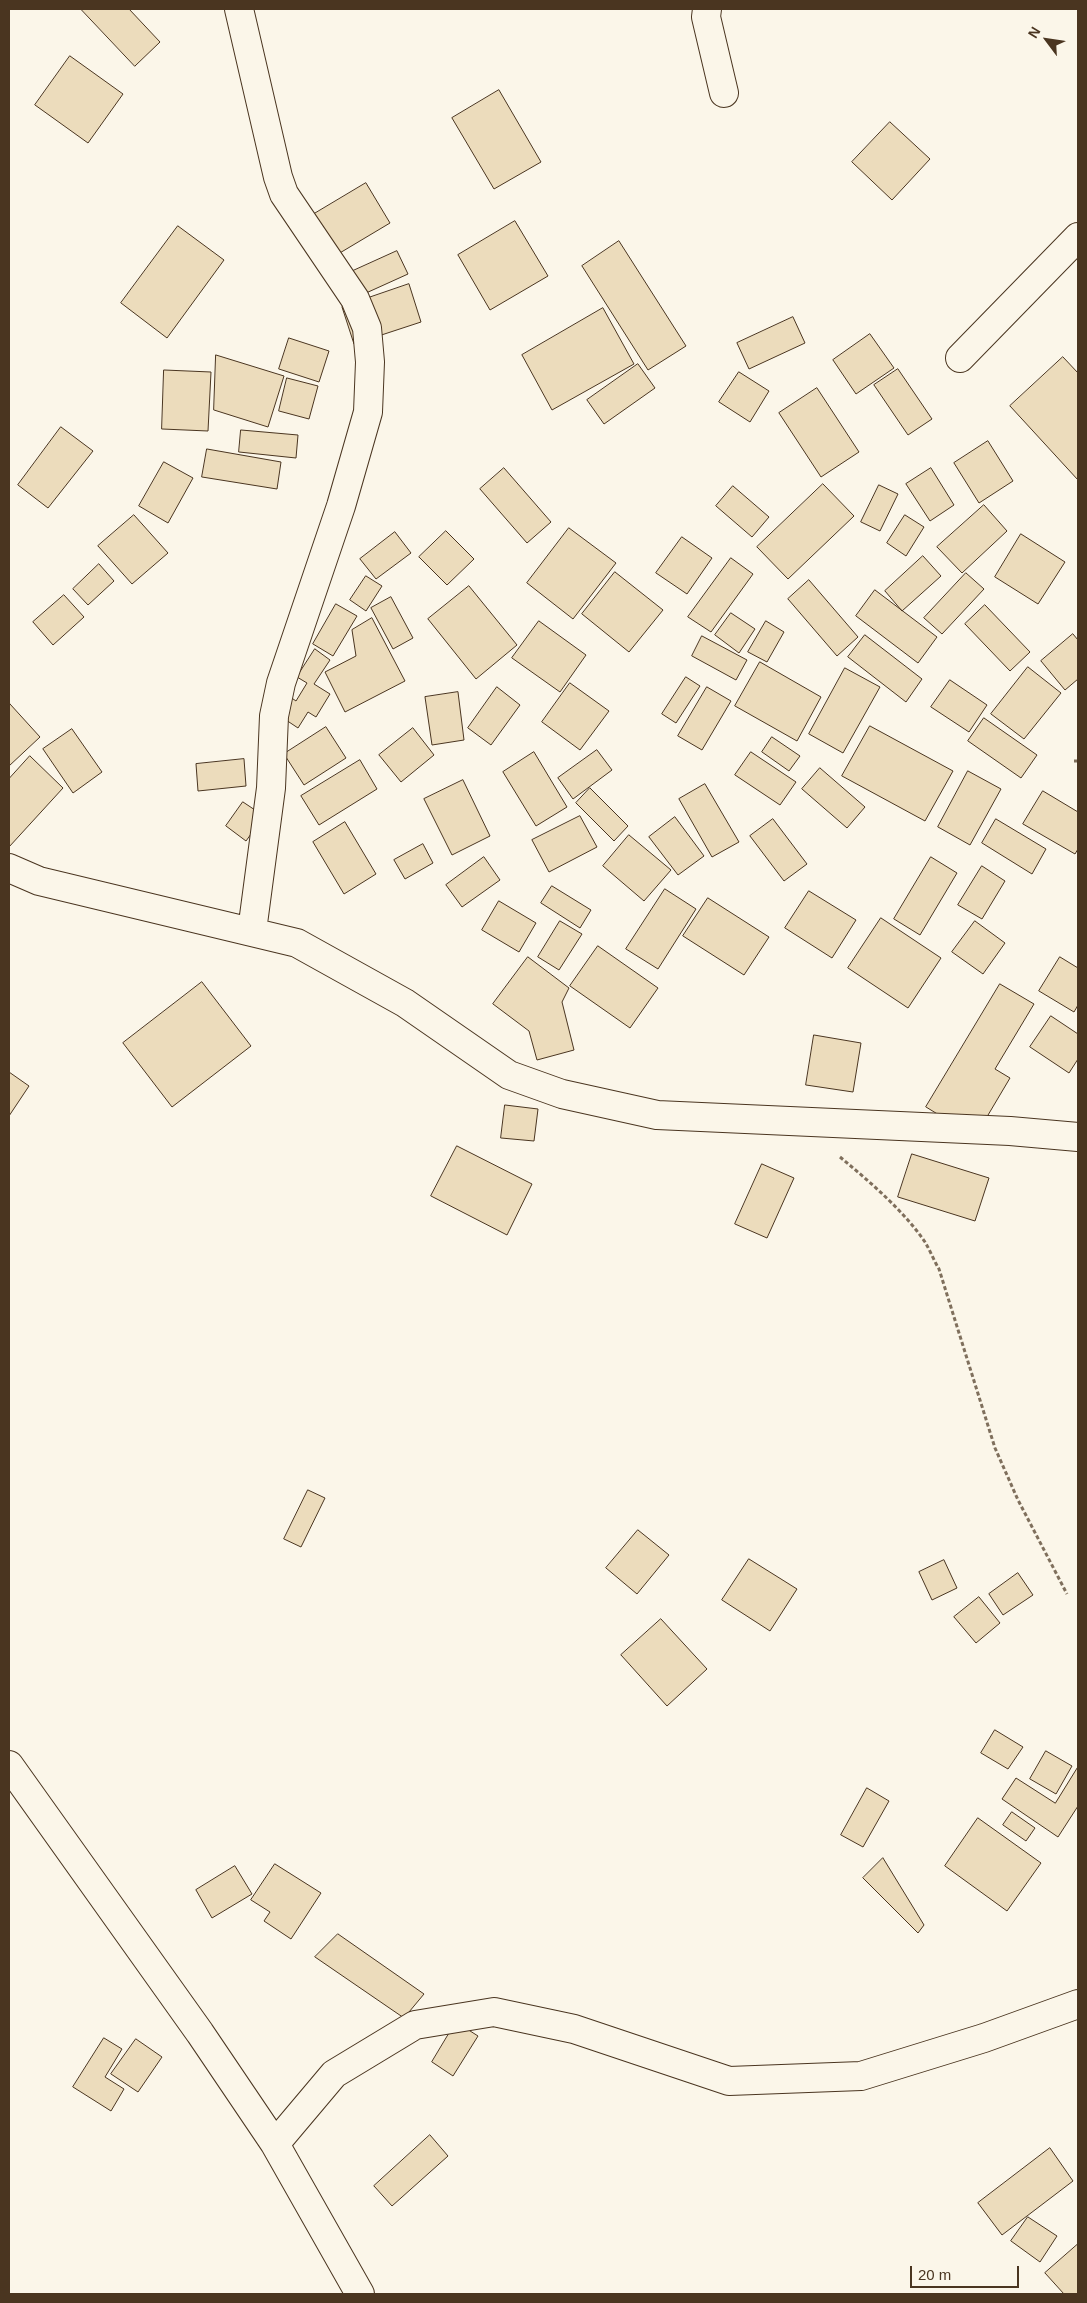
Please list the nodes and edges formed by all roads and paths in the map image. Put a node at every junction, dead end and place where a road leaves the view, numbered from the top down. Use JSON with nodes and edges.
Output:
{"nodes":[{"id":1,"x":239,"y":9,"type":"edge"},
{"id":2,"x":707,"y":9,"type":"edge"},
{"id":3,"x":724,"y":93,"type":"dead end"},
{"id":4,"x":1078,"y":237,"type":"edge"},
{"id":5,"x":960,"y":358,"type":"dead end"},
{"id":6,"x":1074,"y":761,"type":"dead end"},
{"id":7,"x":1078,"y":761,"type":"edge"},
{"id":8,"x":9,"y":868,"type":"edge"},
{"id":9,"x":252,"y":931,"type":"junction"},
{"id":10,"x":1078,"y":1137,"type":"edge"},
{"id":11,"x":833,"y":1151,"type":"dead end"},
{"id":12,"x":1067,"y":1594,"type":"dead end"},
{"id":13,"x":9,"y":1765,"type":"edge"},
{"id":14,"x":1078,"y":2004,"type":"edge"},
{"id":15,"x":275,"y":2144,"type":"junction"},
{"id":16,"x":360,"y":2294,"type":"edge"}],
"edges":[{"from":1,"to":9,"type":"street"},
{"from":2,"to":3,"type":"street"},
{"from":4,"to":5,"type":"street"},
{"from":6,"to":7,"type":"path"},
{"from":8,"to":9,"type":"street"},
{"from":9,"to":10,"type":"street"},
{"from":11,"to":12,"type":"path"},
{"from":13,"to":15,"type":"street"},
{"from":14,"to":15,"type":"street"},
{"from":15,"to":16,"type":"street"}]}
